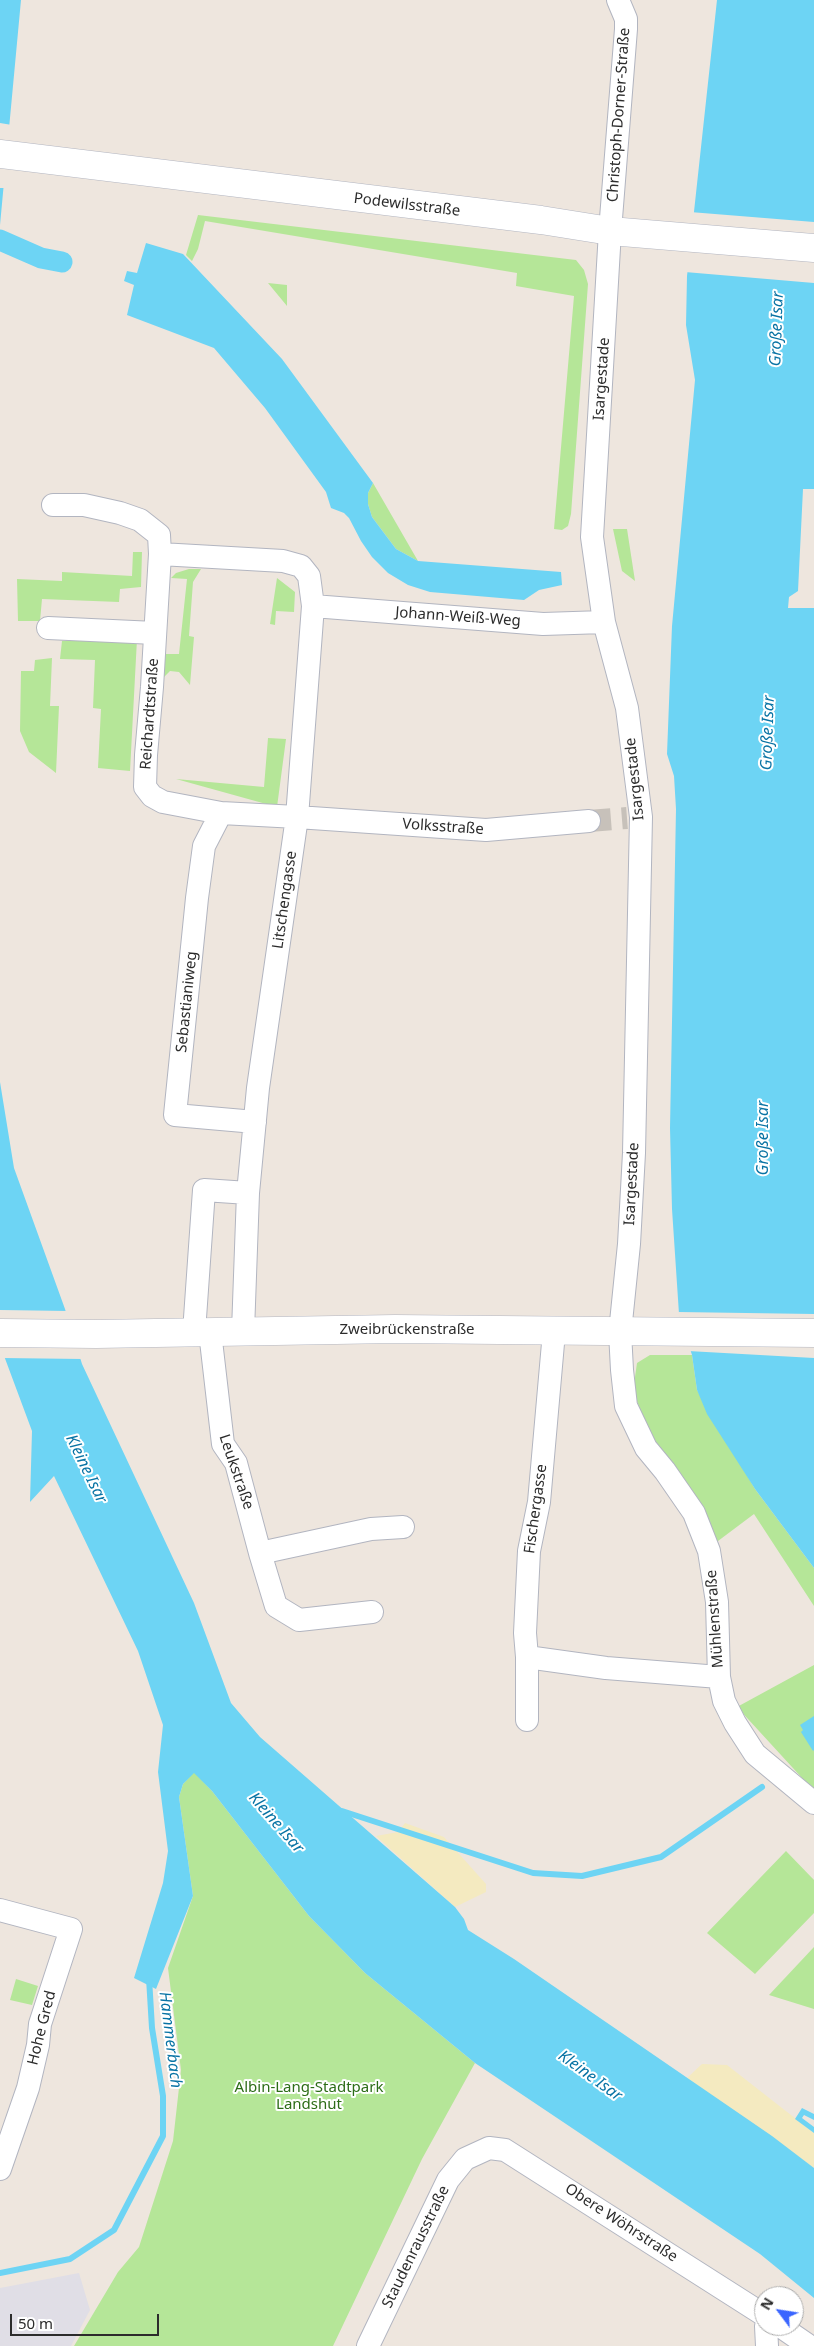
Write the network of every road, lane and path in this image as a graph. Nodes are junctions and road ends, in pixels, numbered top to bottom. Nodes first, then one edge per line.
1 (618, 0) edge
2 (0, 154) edge
3 (610, 231) junction
4 (814, 248) edge
5 (53, 505) dead end
6 (160, 554) junction
7 (312, 606) junction
8 (604, 622) junction
9 (48, 628) dead end
10 (155, 633) junction
11 (221, 813) junction
12 (297, 817) junction
13 (589, 821) tunnel mouth
14 (256, 1122) junction
15 (248, 1194) junction
16 (243, 1331) junction
17 (202, 1332) junction
18 (554, 1332) junction
19 (620, 1332) junction
20 (0, 1333) edge
21 (814, 1333) edge
22 (403, 1527) dead end
23 (260, 1553) junction
24 (372, 1612) dead end
25 (527, 1657) junction
26 (719, 1676) junction
27 (527, 1720) dead end
28 (814, 1803) edge
29 (0, 1910) edge
30 (473, 2155) joint
31 (0, 2169) edge
32 (754, 2309) edge
33 (794, 2336) edge
34 (368, 2346) edge
35 (809, 2346) edge

1 - 3 street, Christoph-Dorner-Straße
2 - 3 main road, Podewilsstraße
3 - 4 main road, Podewilsstraße
3 - 8 street, Isargestade
5 - 6 street, Reichardtstraße
6 - 7 street
6 - 10 street, Reichardtstraße
7 - 8 street, Johann-Weiß-Weg
7 - 12 street, Litschengasse
8 - 19 street, Isargestade
9 - 10 street
10 - 11 street, Reichardtstraße
11 - 12 street, Reichardtstraße
11 - 14 street, Sebastianiweg
12 - 13 street, Volksstraße
12 - 14 street, Litschengasse
14 - 15 street, Litschengasse
15 - 16 street, Litschengasse
15 - 17 street
16 - 17 main road, Zweibrückenstraße
16 - 18 main road, Zweibrückenstraße
17 - 20 main road, Zweibrückenstraße
17 - 23 street, Leukstraße
18 - 19 main road, Zweibrückenstraße
18 - 25 street, Fischergasse
19 - 21 main road, Zweibrückenstraße
19 - 26 street, Mühlenstraße
22 - 23 street
23 - 24 street, Leukstraße
25 - 26 street
25 - 27 street, Fischergasse
26 - 28 street, Mühlenstraße
29 - 31 street, Hohe Gred
30 - 32 street, Obere Wöhrstraße
30 - 34 street, Staudenrausstraße
33 - 35 street

